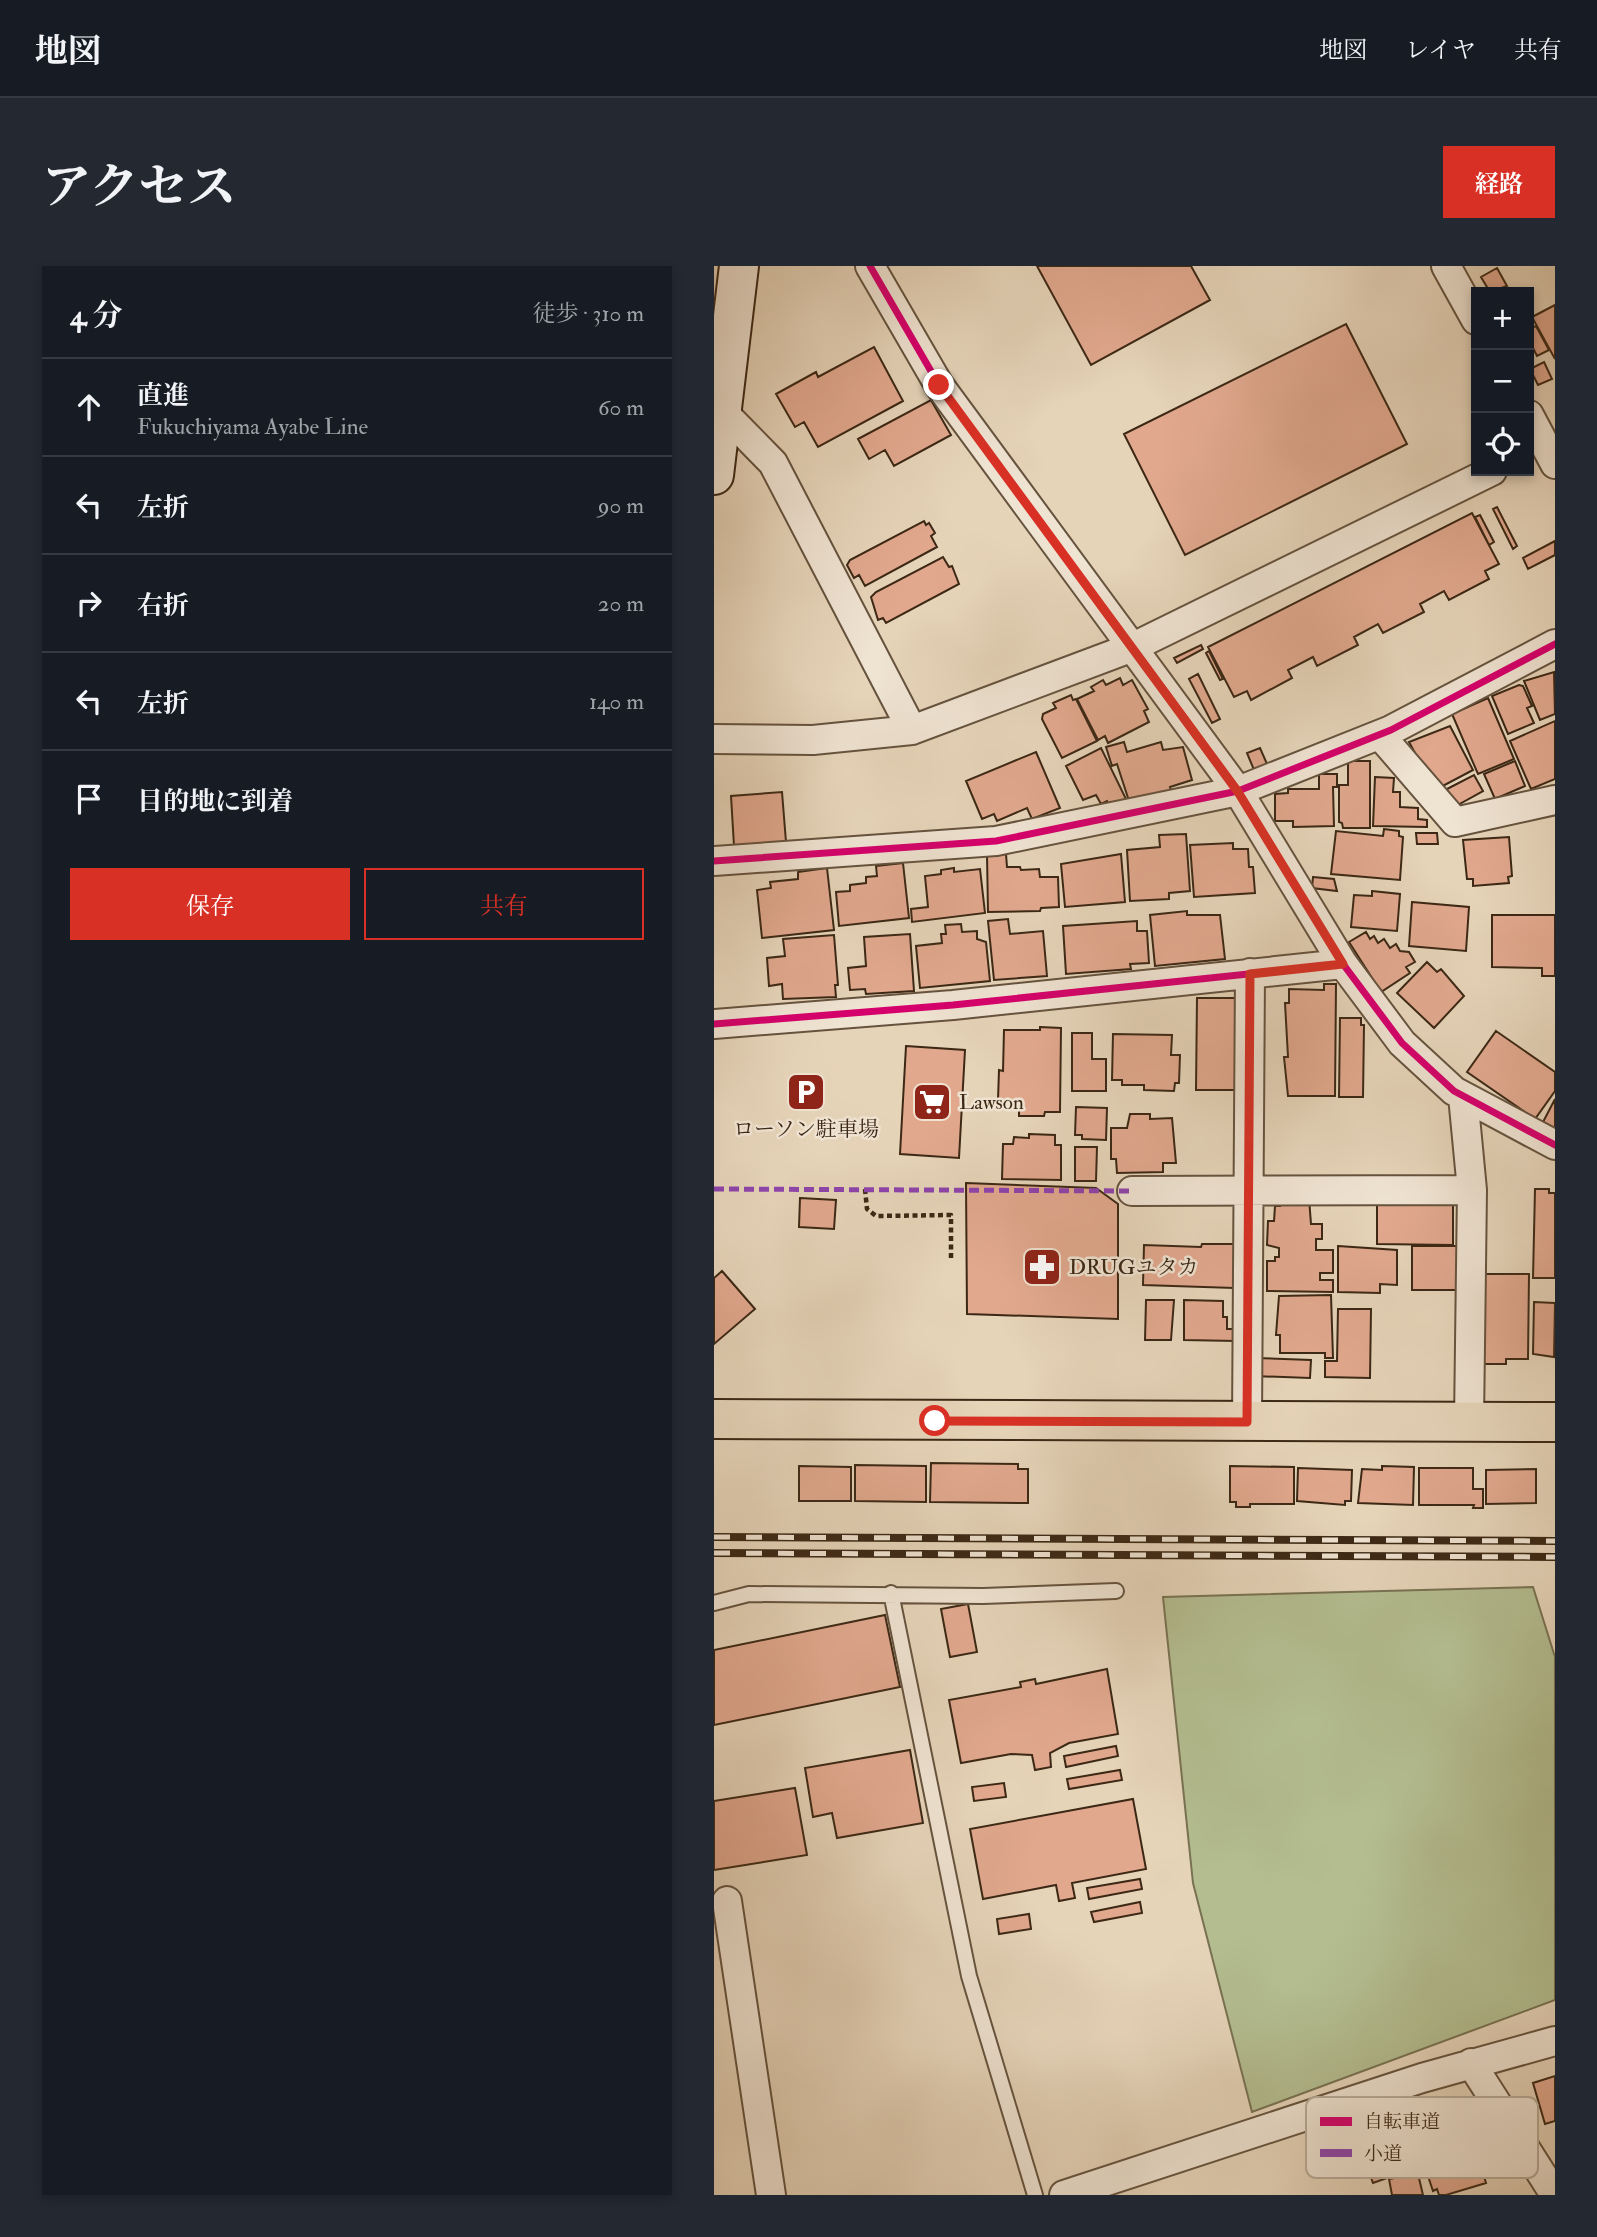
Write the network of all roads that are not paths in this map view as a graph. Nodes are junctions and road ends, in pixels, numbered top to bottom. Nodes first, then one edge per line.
1 (739, 266) edge
2 (870, 266) edge
3 (1446, 266) edge
4 (1471, 311) edge
5 (722, 411) junction
6 (1534, 425) edge
7 (1546, 450) edge
8 (715, 459) edge
9 (1482, 476) edge
10 (1555, 644) edge
11 (1133, 647) junction
12 (912, 730) junction
13 (1380, 734) junction
14 (714, 739) edge
15 (1238, 792) junction
16 (1555, 800) edge
17 (714, 861) edge
18 (1343, 964) junction
19 (1250, 974) junction
20 (714, 1024) edge
21 (1463, 1096) junction
22 (1555, 1145) edge
23 (1248, 1190) junction
24 (1472, 1190) junction
25 (1132, 1191) dead end
26 (714, 1419) edge
27 (1247, 1422) junction
28 (1469, 1422) junction
29 (1555, 1422) edge
30 (1116, 1591) dead end
31 (891, 1593) junction
32 (714, 1603) edge
33 (727, 1901) dead end
34 (1555, 2042) edge
35 (1471, 2063) junction
36 (1373, 2097) edge
37 (1493, 2097) edge
38 (1306, 2120) edge
39 (1538, 2168) edge
40 (1115, 2187) edge
41 (771, 2195) edge
42 (1035, 2195) edge
43 (1065, 2195) edge
44 (1555, 2195) edge

1 - 5 street
2 - 11 street
3 - 4 street
5 - 8 street
5 - 12 street
6 - 7 street
9 - 11 street
10 - 13 street
11 - 12 street
11 - 15 street
12 - 14 street
13 - 15 street
13 - 16 street
15 - 17 street
15 - 18 street
18 - 19 street
18 - 21 street
19 - 20 street
19 - 23 street
21 - 22 street
21 - 24 street
23 - 24 street
23 - 25 street
23 - 27 street
24 - 28 street
26 - 27 main road
27 - 28 main road
28 - 29 main road
30 - 31 lane
31 - 32 lane
31 - 42 lane
33 - 41 street
34 - 35 street
35 - 36 street
35 - 37 street
38 - 40 street
39 - 44 street
40 - 43 street

